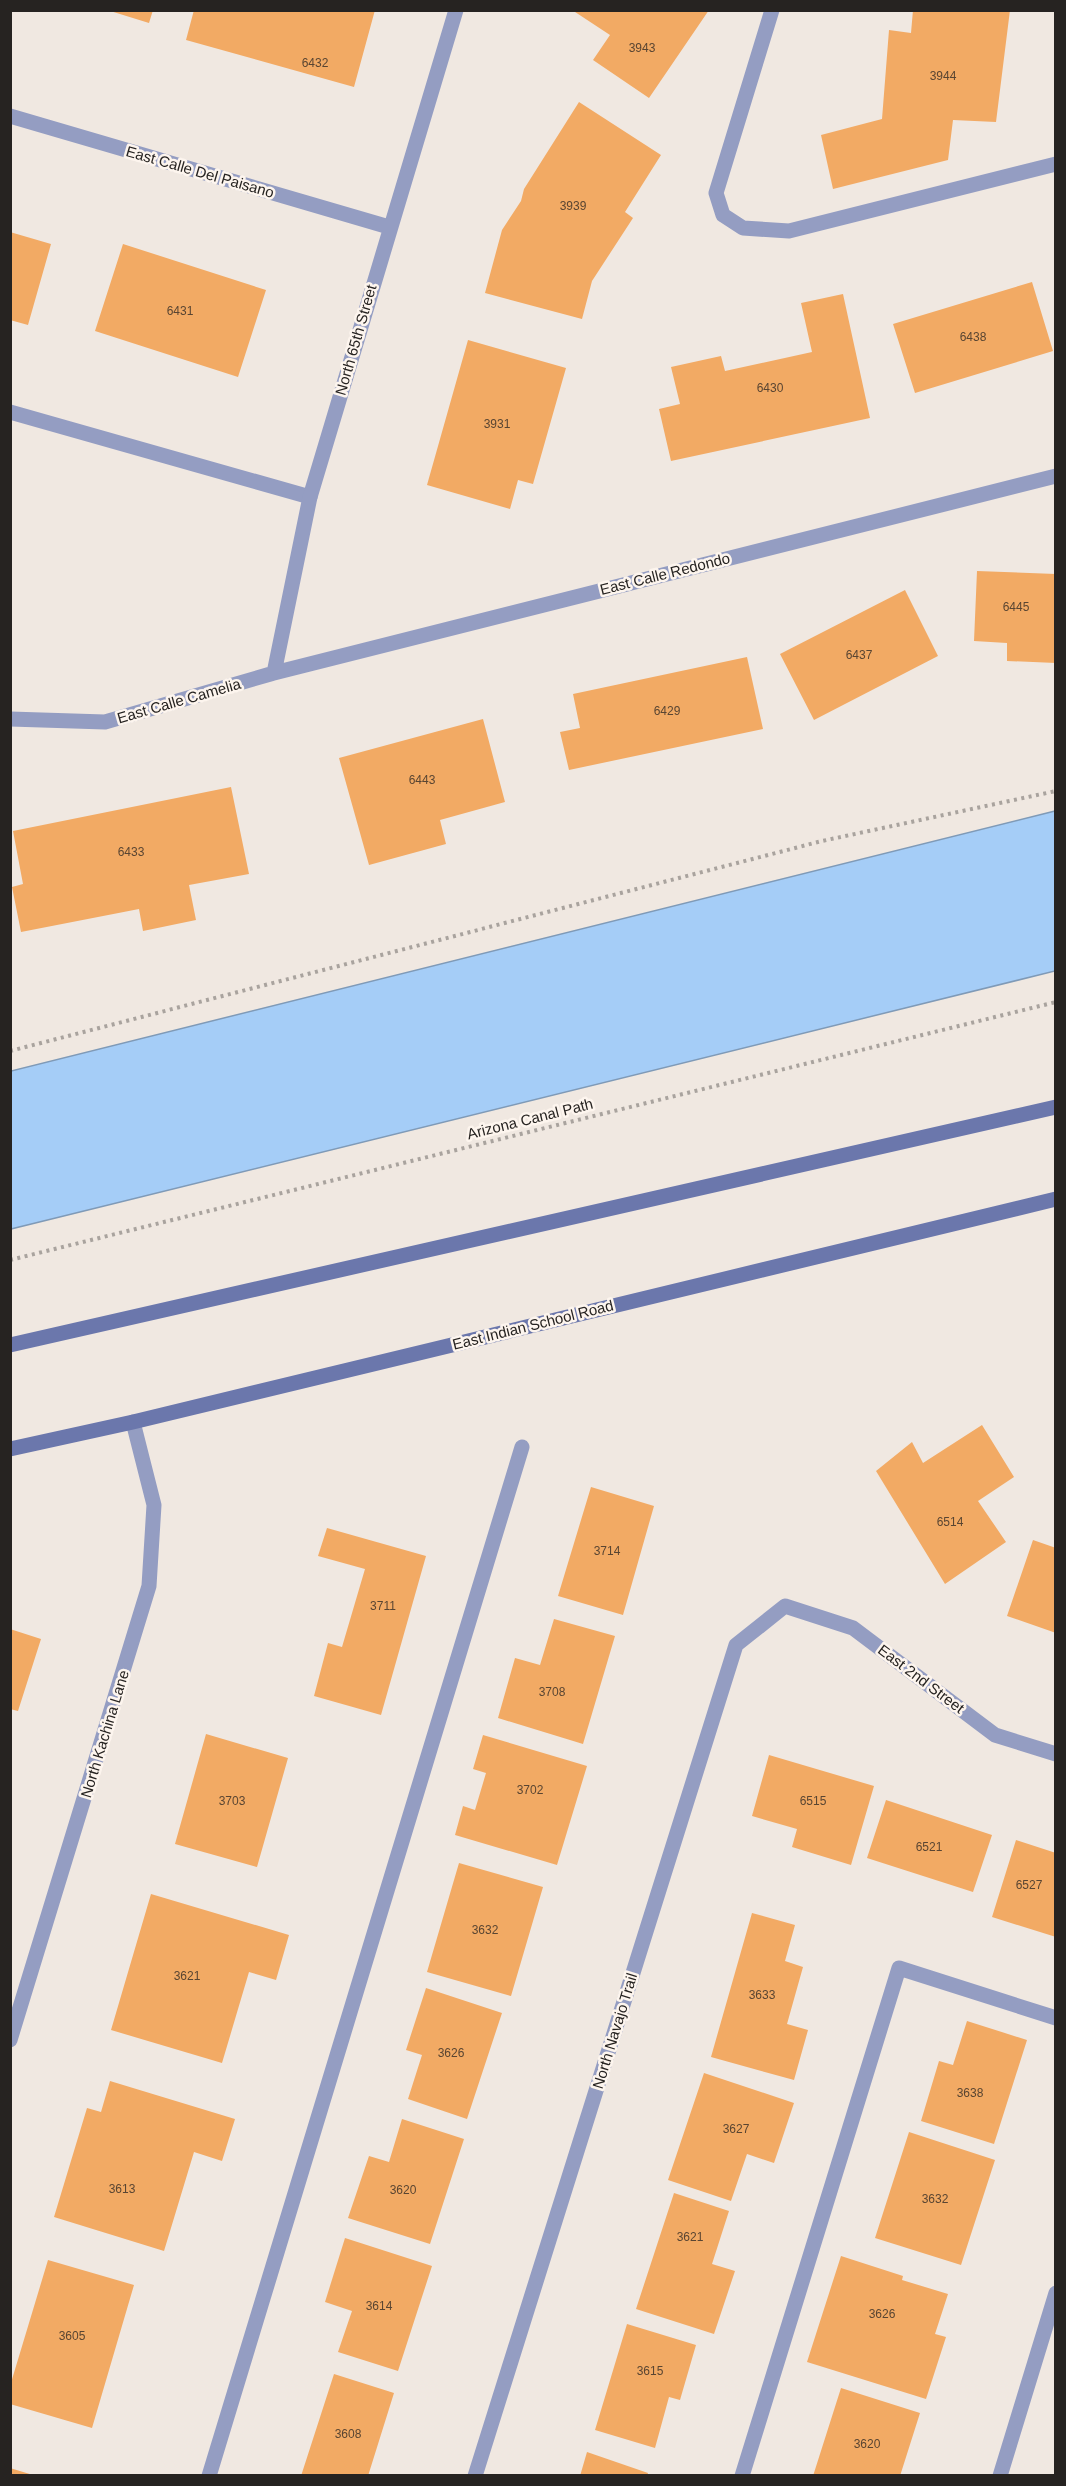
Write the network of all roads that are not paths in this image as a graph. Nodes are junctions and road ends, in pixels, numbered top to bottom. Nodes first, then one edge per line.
1 (456, 10) edge
2 (772, 10) edge
3 (10, 116) edge
4 (1056, 164) edge
5 (389, 227) junction
6 (10, 412) edge
7 (1056, 476) edge
8 (310, 497) junction
9 (274, 673) junction
10 (10, 719) edge
11 (1056, 1107) edge
12 (1056, 1199) edge
13 (10, 1345) edge
14 (133, 1422) junction
15 (522, 1448) dead end
16 (10, 1449) edge
17 (785, 1606) joint
18 (1056, 1754) edge
19 (1056, 2019) edge
20 (10, 2040) edge
21 (1056, 2293) edge
22 (209, 2475) edge
23 (475, 2475) edge
24 (742, 2475) edge
25 (1000, 2475) edge

1 - 5 street, North 65th Street
2 - 4 street
3 - 5 street, East Calle Del Paisano
5 - 8 street, North 65th Street
6 - 8 street
7 - 9 street, East Calle Redondo
8 - 9 street, North 65th Street
9 - 10 street, East Calle Camelia
11 - 13 main road
12 - 14 main road, East Indian School Road
14 - 16 main road, East Indian School Road
14 - 20 street, North Kachina Lane
15 - 22 street
17 - 18 street, East 2nd Street
17 - 23 street, North Navajo Trail
19 - 24 street
21 - 25 street

